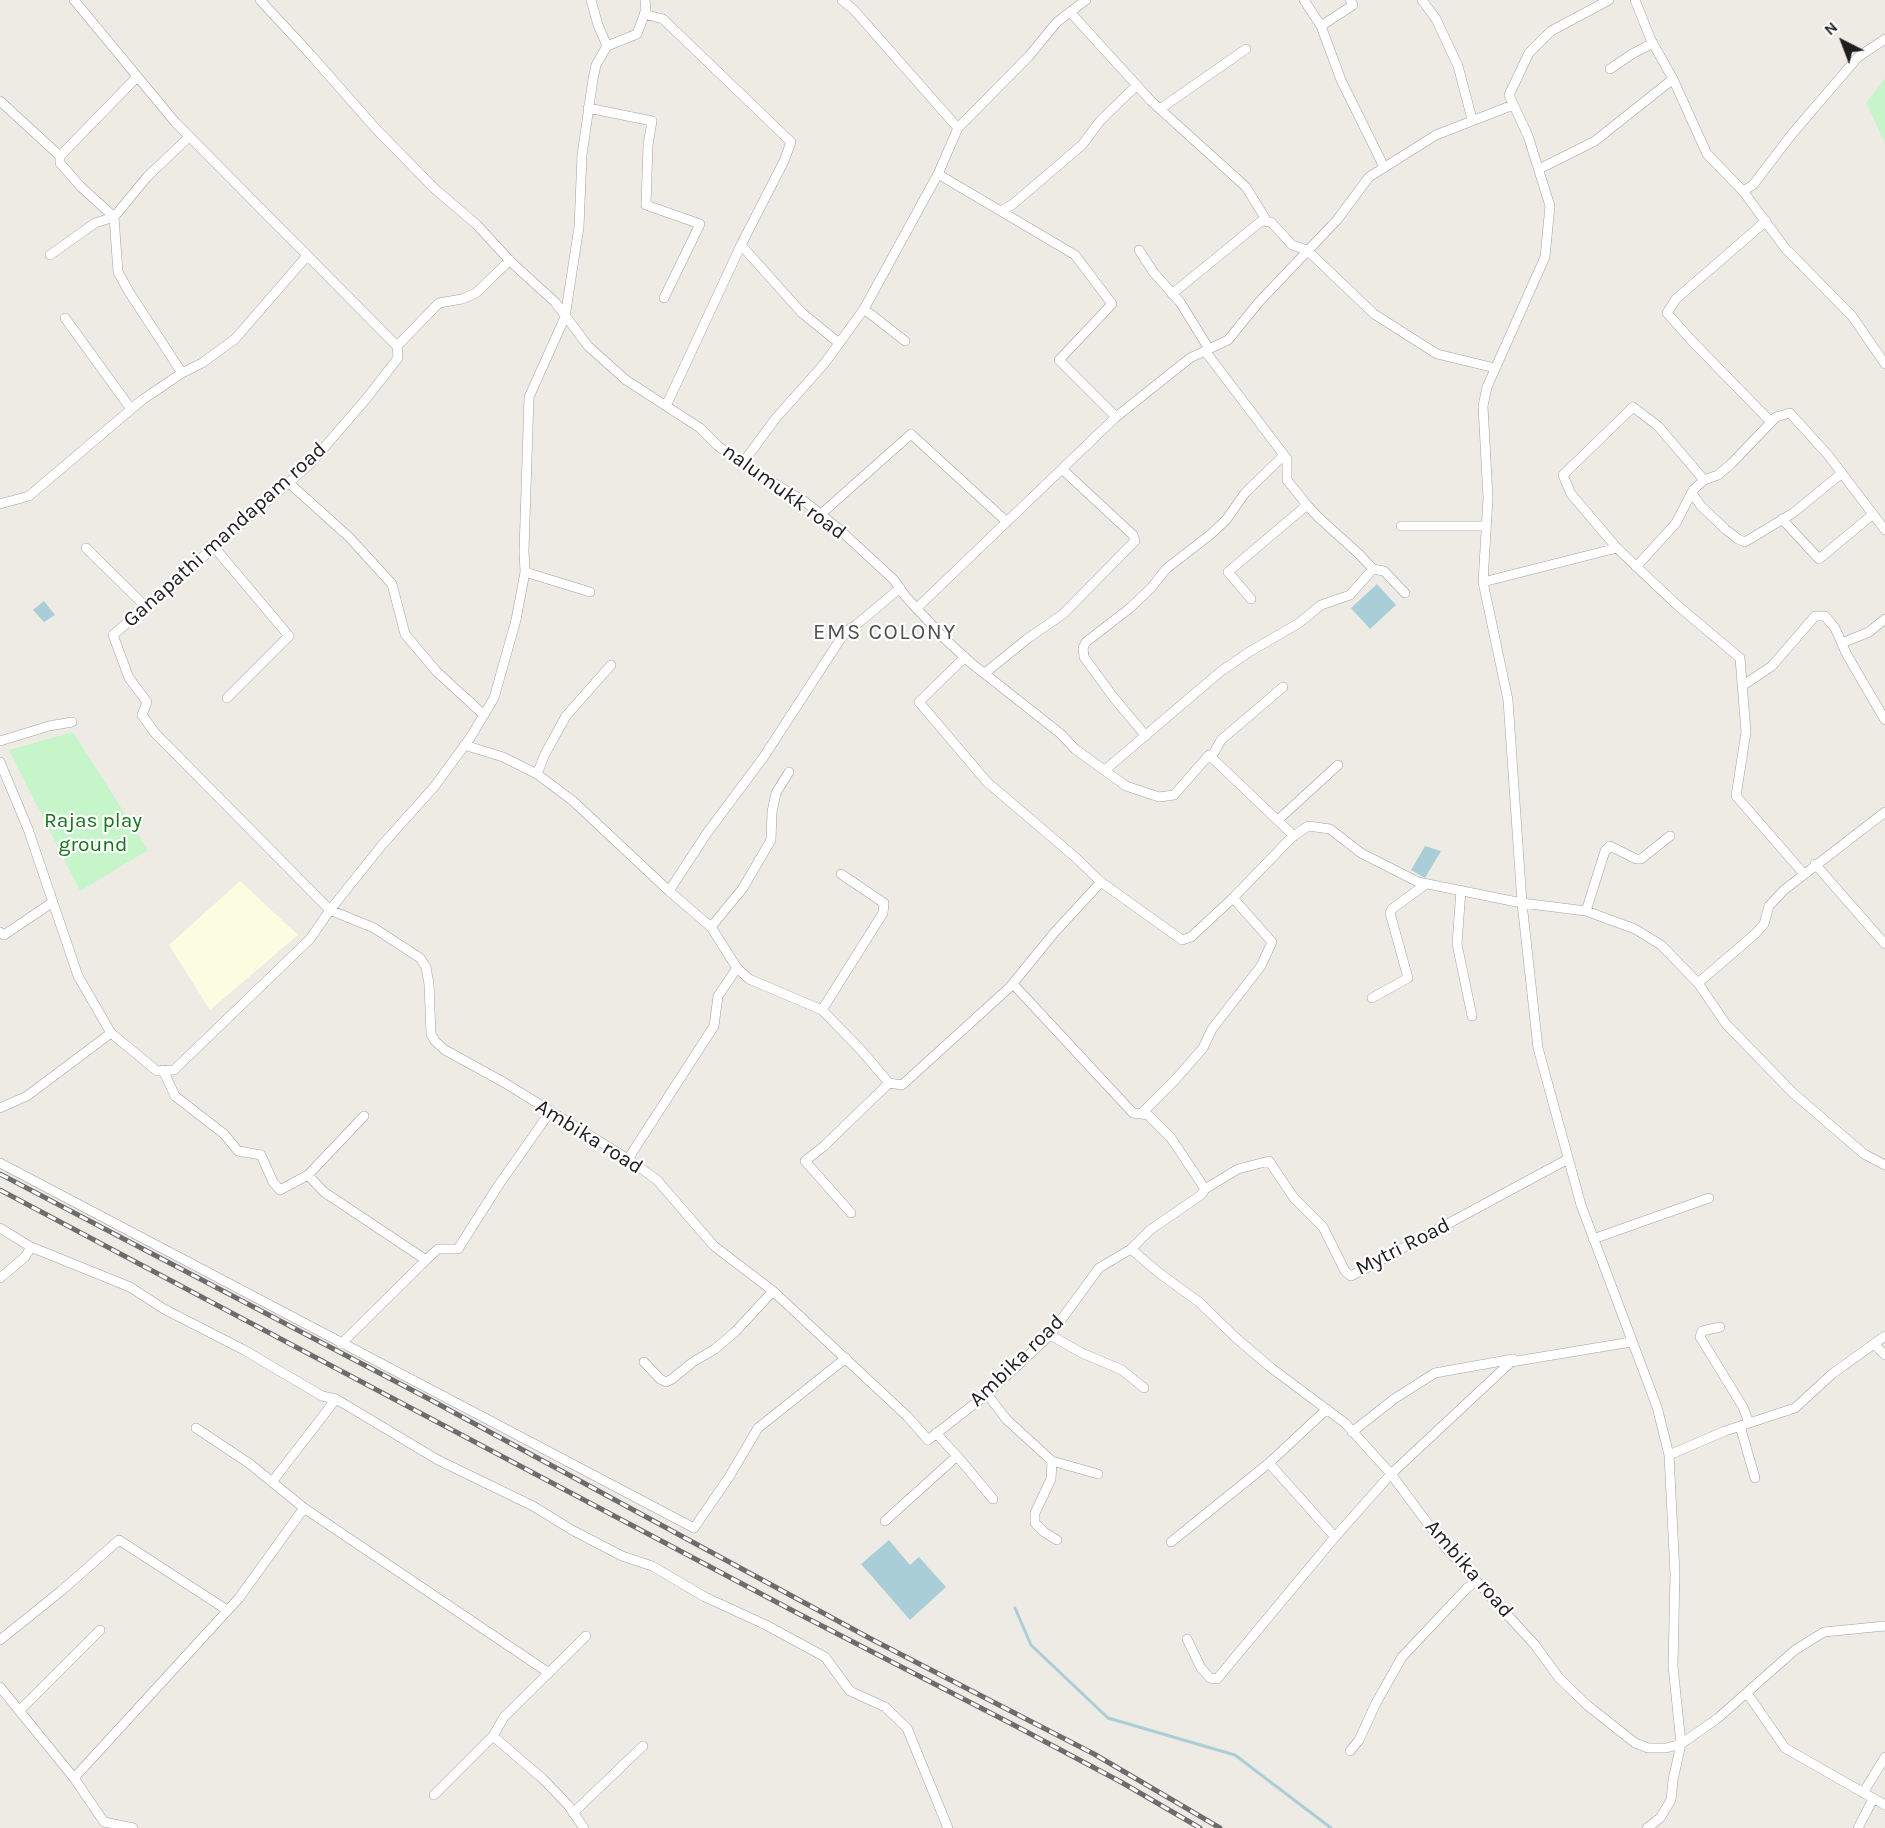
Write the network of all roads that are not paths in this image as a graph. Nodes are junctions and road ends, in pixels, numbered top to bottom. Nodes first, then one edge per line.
1 (74, 0) edge
2 (260, 0) edge
3 (591, 0) edge
4 (645, 0) edge
5 (1086, 0) edge
6 (1304, 0) edge
7 (1352, 0) edge
8 (1422, 0) edge
9 (1610, 0) edge
10 (1635, 0) edge
11 (849, 2) edge
12 (1070, 12) junction
13 (644, 14) junction
14 (1321, 26) junction
15 (1885, 39) edge
16 (1653, 43) junction
17 (607, 46) junction
18 (1246, 49) dead end
19 (1610, 69) dead end
20 (137, 76) junction
21 (1673, 79) junction
22 (1137, 85) junction
23 (0, 101) edge
24 (1513, 105) junction
25 (588, 108) junction
26 (1160, 109) junction
27 (1472, 120) junction
28 (958, 128) junction
29 (189, 137) junction
30 (60, 156) junction
31 (1384, 167) junction
32 (1539, 169) junction
33 (938, 174) junction
34 (1743, 191) junction
35 (1001, 211) junction
36 (114, 217) junction
37 (1262, 220) junction
38 (1766, 221) junction
39 (741, 245) junction
40 (1139, 250) dead end
41 (1307, 250) junction
42 (51, 255) dead end
43 (306, 257) junction
44 (510, 260) junction
45 (1172, 294) junction
46 (664, 298) dead end
47 (864, 309) junction
48 (565, 317) junction
49 (65, 318) dead end
50 (905, 341) dead end
51 (839, 343) junction
52 (397, 346) junction
53 (1207, 350) junction
54 (1885, 364) edge
55 (1495, 368) junction
56 (182, 373) junction
57 (666, 406) junction
58 (131, 409) junction
59 (1116, 417) junction
60 (1771, 422) junction
61 (1284, 455) junction
62 (742, 464) junction
63 (1062, 469) junction
64 (1842, 473) junction
65 (1704, 480) junction
66 (289, 483) junction
67 (1692, 493) junction
68 (0, 504) edge
69 (1307, 505) junction
70 (820, 514) junction
71 (1872, 515) junction
72 (1782, 519) junction
73 (1007, 522) junction
74 (1401, 526) dead end
75 (1486, 526) junction
76 (1885, 530) edge
77 (214, 547) junction
78 (86, 548) dead end
79 (1617, 548) junction
80 (1636, 567) junction
81 (1373, 569) junction
82 (525, 572) junction
83 (1484, 582) junction
84 (900, 588) junction
85 (590, 592) dead end
86 (1405, 593) dead end
87 (1251, 599) dead end
88 (146, 607) junction
89 (917, 608) junction
90 (1885, 619) edge
91 (1842, 643) junction
92 (965, 657) junction
93 (611, 665) dead end
94 (985, 673) junction
95 (1742, 686) junction
96 (1283, 687) dead end
97 (227, 698) dead end
98 (484, 715) junction
99 (1885, 720) edge
100 (72, 722) dead end
101 (1146, 736) junction
102 (0, 741) edge
103 (464, 746) junction
104 (1211, 758) junction
105 (0, 762) edge
106 (1338, 765) dead end
107 (1105, 770) junction
108 (789, 772) dead end
109 (537, 774) junction
110 (1885, 812) edge
111 (1278, 820) junction
112 (1294, 836) junction
113 (1670, 836) dead end
114 (1815, 864) junction
115 (841, 874) dead end
116 (1804, 874) junction
117 (1101, 882) junction
118 (1426, 884) junction
119 (1461, 890) junction
120 (669, 891) junction
121 (1233, 898) junction
122 (53, 902) junction
123 (1522, 903) junction
124 (330, 910) junction
125 (1586, 911) junction
126 (711, 927) junction
127 (0, 932) edge
128 (1885, 944) edge
129 (737, 968) junction
130 (1698, 983) junction
131 (1012, 984) junction
132 (1372, 998) dead end
133 (822, 1010) junction
134 (1472, 1016) dead end
135 (111, 1033) junction
136 (163, 1071) junction
137 (889, 1083) junction
138 (0, 1108) edge
139 (550, 1112) junction
140 (1141, 1114) junction
141 (364, 1116) dead end
142 (1568, 1158) junction
143 (628, 1159) junction
144 (0, 1163) edge
145 (1885, 1165) edge
146 (308, 1175) junction
147 (1205, 1189) junction
148 (1709, 1198) dead end
149 (851, 1213) dead end
150 (0, 1228) edge
151 (1593, 1239) junction
152 (32, 1247) junction
153 (1131, 1249) junction
154 (426, 1260) junction
155 (0, 1278) edge
156 (773, 1291) junction
157 (1720, 1327) dead end
158 (1050, 1335) junction
159 (1885, 1336) edge
160 (1631, 1342) junction
161 (341, 1344) junction
162 (1874, 1344) junction
163 (1885, 1356) edge
164 (846, 1358) junction
165 (644, 1362) dead end
166 (1144, 1388) dead end
167 (987, 1394) junction
168 (336, 1399) junction
169 (1327, 1409) junction
170 (1745, 1424) junction
171 (196, 1428) dead end
172 (1352, 1432) junction
173 (936, 1434) junction
174 (1669, 1455) junction
175 (957, 1456) junction
176 (1052, 1461) junction
177 (1269, 1463) junction
178 (1098, 1474) dead end
179 (1392, 1474) junction
180 (1755, 1478) dead end
181 (272, 1482) junction
182 (993, 1499) dead end
183 (304, 1508) junction
184 (885, 1521) dead end
185 (1335, 1537) junction
186 (1057, 1540) dead end
187 (1171, 1542) dead end
188 (1477, 1581) junction
189 (227, 1610) junction
190 (1885, 1626) edge
191 (100, 1630) dead end
192 (586, 1636) dead end
193 (1187, 1639) dead end
194 (0, 1640) edge
195 (549, 1673) junction
196 (0, 1686) edge
197 (1747, 1693) junction
198 (20, 1710) junction
199 (493, 1737) junction
200 (1681, 1744) junction
201 (643, 1746) dead end
202 (1350, 1751) dead end
203 (1885, 1756) edge
204 (74, 1778) junction
205 (1863, 1793) junction
206 (434, 1795) dead end
207 (1873, 1799) junction
208 (1885, 1805) edge
209 (573, 1813) junction
210 (101, 1825) edge
211 (133, 1828) edge
212 (584, 1828) edge
213 (948, 1828) edge
214 (1647, 1828) edge
215 (1858, 1828) edge

1 - 20 street
2 - 44 street, nalumukk road
3 - 17 street
4 - 13 street
5 - 12 street
6 - 14 street
7 - 14 street
8 - 27 street
9 - 24 street
10 - 16 street
11 - 28 street
12 - 22 street
12 - 28 street
13 - 17 street
13 - 39 street
14 - 31 street
15 - 34 street
16 - 19 street
16 - 21 street
17 - 25 street
18 - 26 street
20 - 29 street
20 - 30 street
21 - 32 street
21 - 34 street
22 - 26 street
22 - 35 street
23 - 30 street
24 - 27 street
24 - 32 street
25 - 46 street
25 - 48 street
26 - 37 street
27 - 31 street
28 - 33 street
29 - 36 street
29 - 43 street
30 - 36 street
31 - 41 street
32 - 55 street
33 - 35 street
33 - 47 street
34 - 38 street
35 - 59 street
36 - 42 street
36 - 56 street
37 - 41 street
37 - 45 street
38 - 54 street
38 - 60 street
39 - 51 street
39 - 57 street
40 - 45 street
41 - 53 street
41 - 55 street
43 - 52 street
43 - 56 street
44 - 48 street, nalumukk road
44 - 52 street
45 - 53 street
47 - 50 street
47 - 51 street
48 - 57 street, nalumukk road
48 - 82 street
49 - 58 street
51 - 62 street
52 - 66 street, Ganapathi mandapam road
53 - 59 street
53 - 61 street
55 - 75 street
56 - 58 street
57 - 62 street, nalumukk road
58 - 68 street
59 - 63 street
60 - 64 street
60 - 65 street
61 - 69 street
61 - 101 street
62 - 70 street, nalumukk road
63 - 73 street
63 - 94 street
64 - 71 street
64 - 72 street
65 - 67 street
65 - 79 street
66 - 77 street, Ganapathi mandapam road
66 - 98 street
67 - 72 street
67 - 80 street
69 - 81 street
69 - 87 street
70 - 73 street
70 - 84 street, nalumukk road
71 - 72 street
71 - 76 street
73 - 89 street
74 - 75 street
75 - 83 street
77 - 88 street, Ganapathi mandapam road
77 - 97 street
78 - 88 street
79 - 80 street
79 - 83 street
80 - 95 street
81 - 86 street
81 - 101 street
82 - 85 street
82 - 98 street
83 - 123 street
84 - 89 street, nalumukk road
84 - 120 street
88 - 124 street, Ganapathi mandapam road
89 - 92 street, nalumukk road
90 - 91 street
91 - 95 street
91 - 99 street
92 - 94 street, nalumukk road
92 - 117 street
93 - 109 street
94 - 107 street, nalumukk road
95 - 116 street
96 - 104 street, nalumukk road
98 - 103 street
100 - 102 street
101 - 107 street
103 - 109 street
103 - 124 street
104 - 107 street, nalumukk road
104 - 111 street
105 - 122 street
106 - 111 street
108 - 126 street
109 - 120 street
110 - 114 street
111 - 112 street
112 - 118 street
112 - 121 street
113 - 125 street
114 - 116 street
114 - 128 street
115 - 133 street
116 - 130 street
117 - 121 street
117 - 131 street
118 - 119 street
118 - 132 street
119 - 123 street
119 - 134 street
120 - 126 street
121 - 140 street
122 - 127 street
122 - 135 street
123 - 125 street
123 - 142 street
124 - 136 street
124 - 139 street, Ambika road
125 - 130 street
126 - 129 street
129 - 133 street
129 - 143 street
130 - 145 street
131 - 137 street
131 - 140 street
133 - 137 street
135 - 136 street
135 - 138 street
136 - 146 street
137 - 149 street
139 - 143 street, Ambika road
139 - 154 street
140 - 147 street
141 - 146 street
142 - 147 street, Mytri Road
142 - 151 street
143 - 156 street, Ambika road
144 - 161 street
146 - 154 street
147 - 153 street, Mytri Road
148 - 151 street
150 - 152 street
151 - 160 street
152 - 155 street
152 - 168 street
153 - 158 street, Ambika road
153 - 169 street, Ambika road
154 - 161 street
156 - 164 street, Ambika road
156 - 165 street
157 - 170 street
158 - 166 street
158 - 167 street, Ambika road
159 - 162 street
160 - 172 street
160 - 174 street
160 - 179 street
161 - 164 street
162 - 163 street
162 - 170 street
164 - 173 street, Ambika road
167 - 173 street, Ambika road
167 - 176 street
168 - 181 street
168 - 213 street
169 - 172 street, Ambika road
169 - 177 street
170 - 174 street
170 - 180 street
171 - 181 street
172 - 179 street, Ambika road
173 - 175 street
174 - 200 street
175 - 182 street
175 - 184 street
176 - 178 street
176 - 186 street
177 - 185 street
177 - 187 street
179 - 185 street
179 - 188 street, Ambika road
181 - 183 street
183 - 189 street
183 - 195 street
185 - 193 street
188 - 200 street, Ambika road
188 - 202 street
189 - 194 street
189 - 204 street
190 - 197 street, Ambika road
191 - 198 street
192 - 195 street
195 - 199 street
196 - 198 street
197 - 200 street, Ambika road
197 - 205 street
198 - 204 street
199 - 206 street
199 - 209 street
200 - 214 street
201 - 209 street
203 - 205 street
204 - 210 street
205 - 207 street
207 - 208 street
207 - 215 street
209 - 212 street
210 - 211 street

